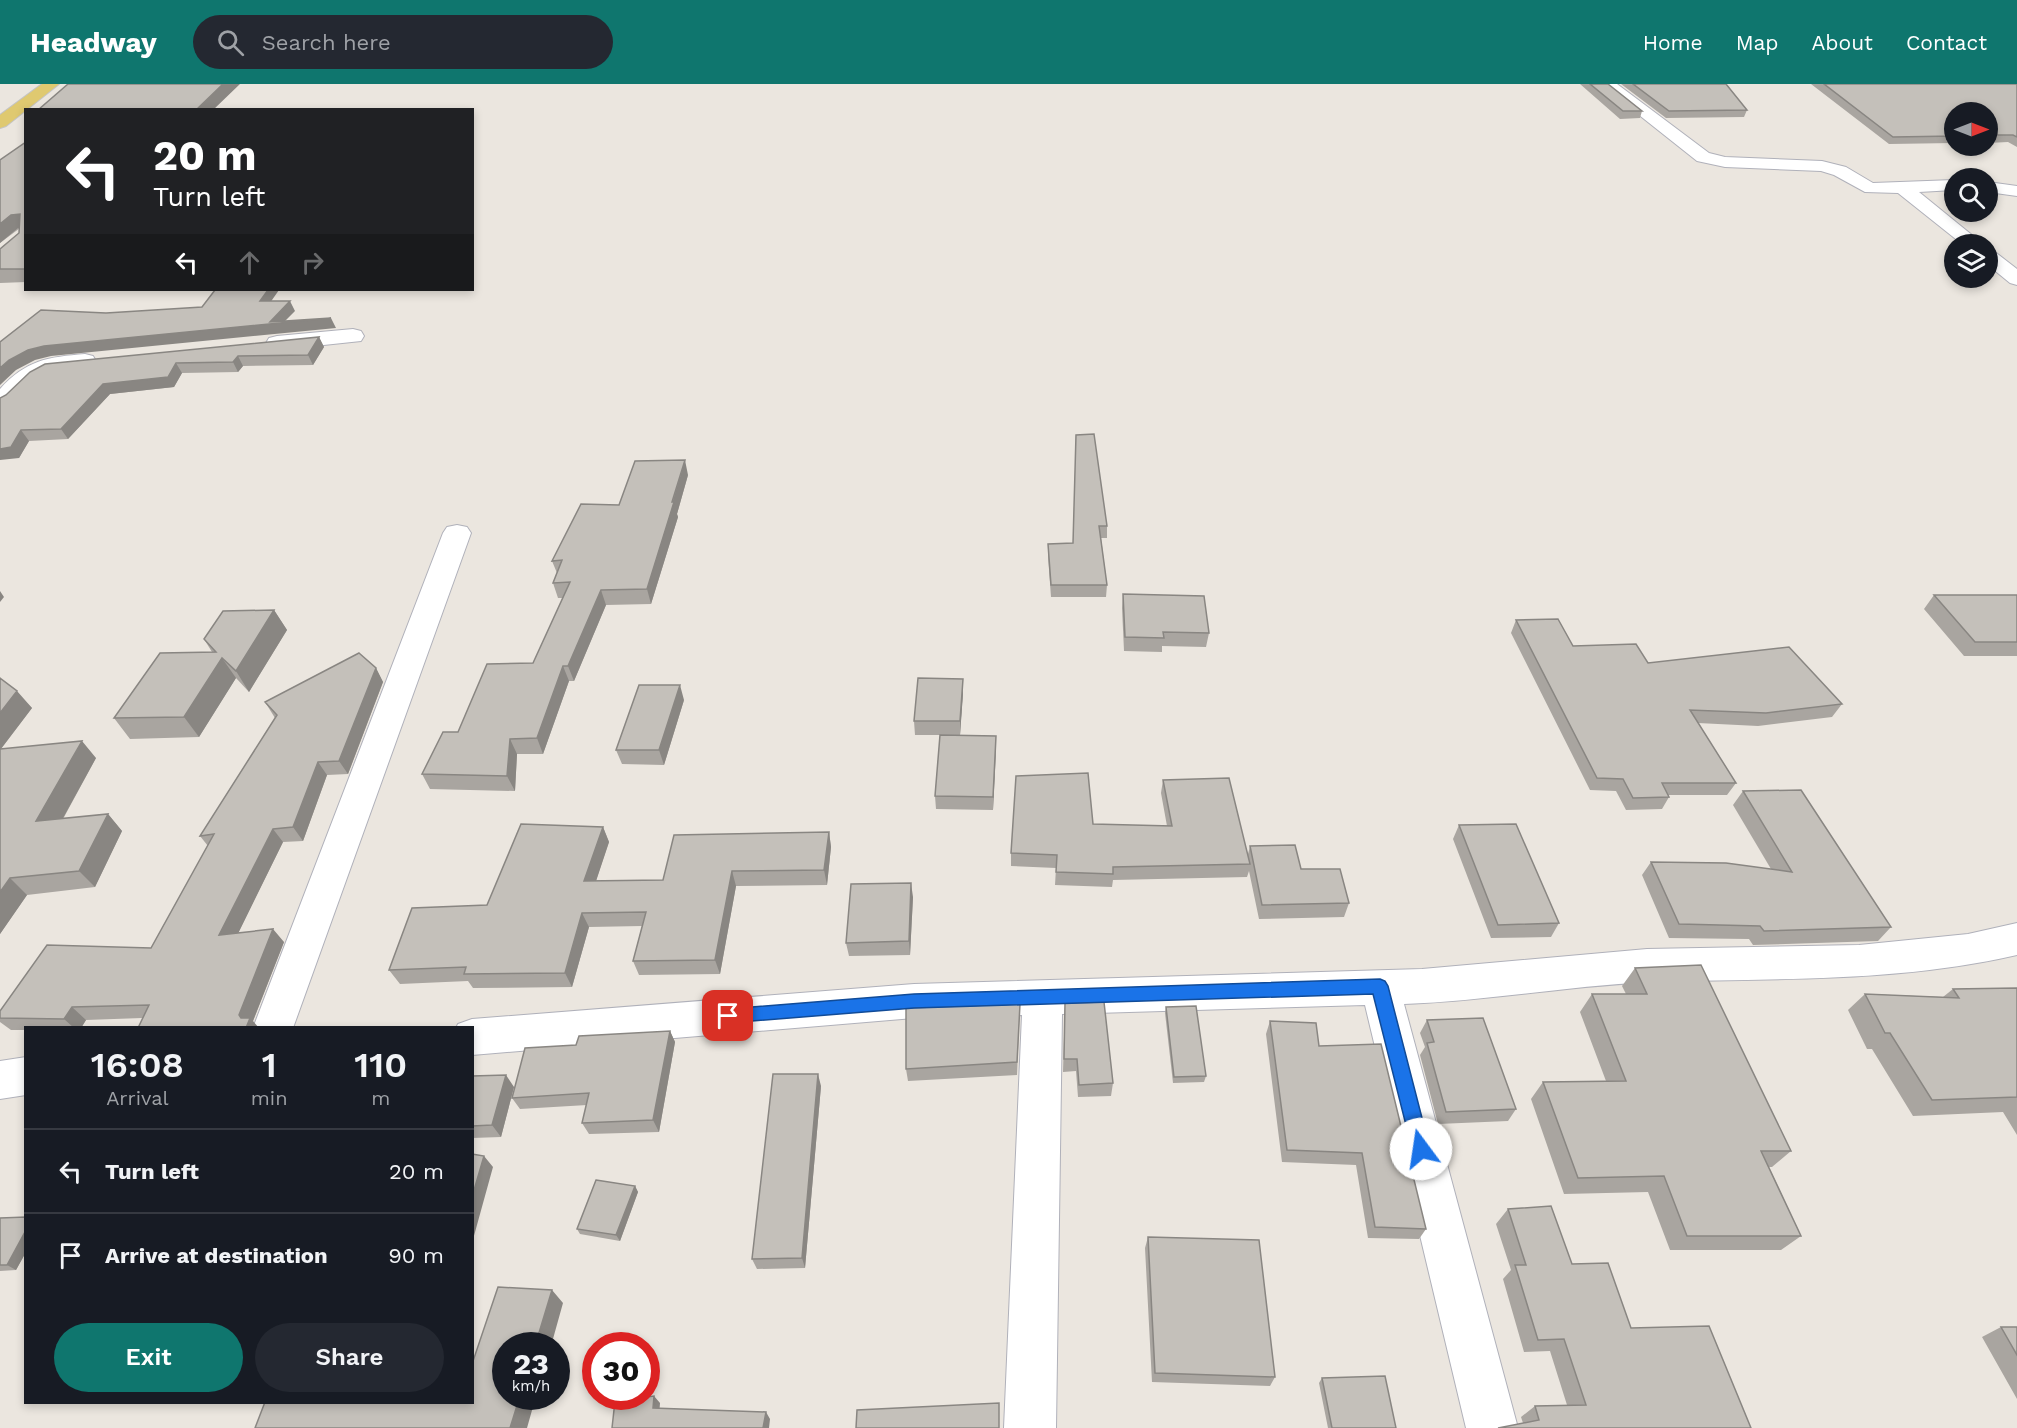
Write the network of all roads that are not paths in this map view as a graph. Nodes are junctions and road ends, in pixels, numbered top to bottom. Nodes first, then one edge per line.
1 (52, 84) edge
2 (1607, 84) edge
3 (0, 123) edge
4 (1944, 186) edge
5 (1902, 188) junction
6 (1998, 188) edge
7 (2017, 190) edge
8 (1960, 234) edge
9 (1998, 264) edge
10 (2017, 279) edge
11 (353, 336) dead end
12 (260, 344) edge
13 (110, 358) edge
14 (0, 403) edge
15 (457, 533) dead end
16 (2017, 939) edge
17 (1380, 986) junction
18 (1043, 997) junction
19 (274, 1026) edge
20 (474, 1036) edge
21 (24, 1076) edge
22 (0, 1080) edge
23 (1030, 1428) edge
24 (1492, 1428) edge

1 - 3 main road
2 - 5 street
4 - 5 street
5 - 8 street
6 - 7 street
9 - 10 street
11 - 12 street
13 - 14 street
15 - 19 street
16 - 17 street
17 - 18 street
17 - 24 street
18 - 20 street
18 - 23 street
21 - 22 street

